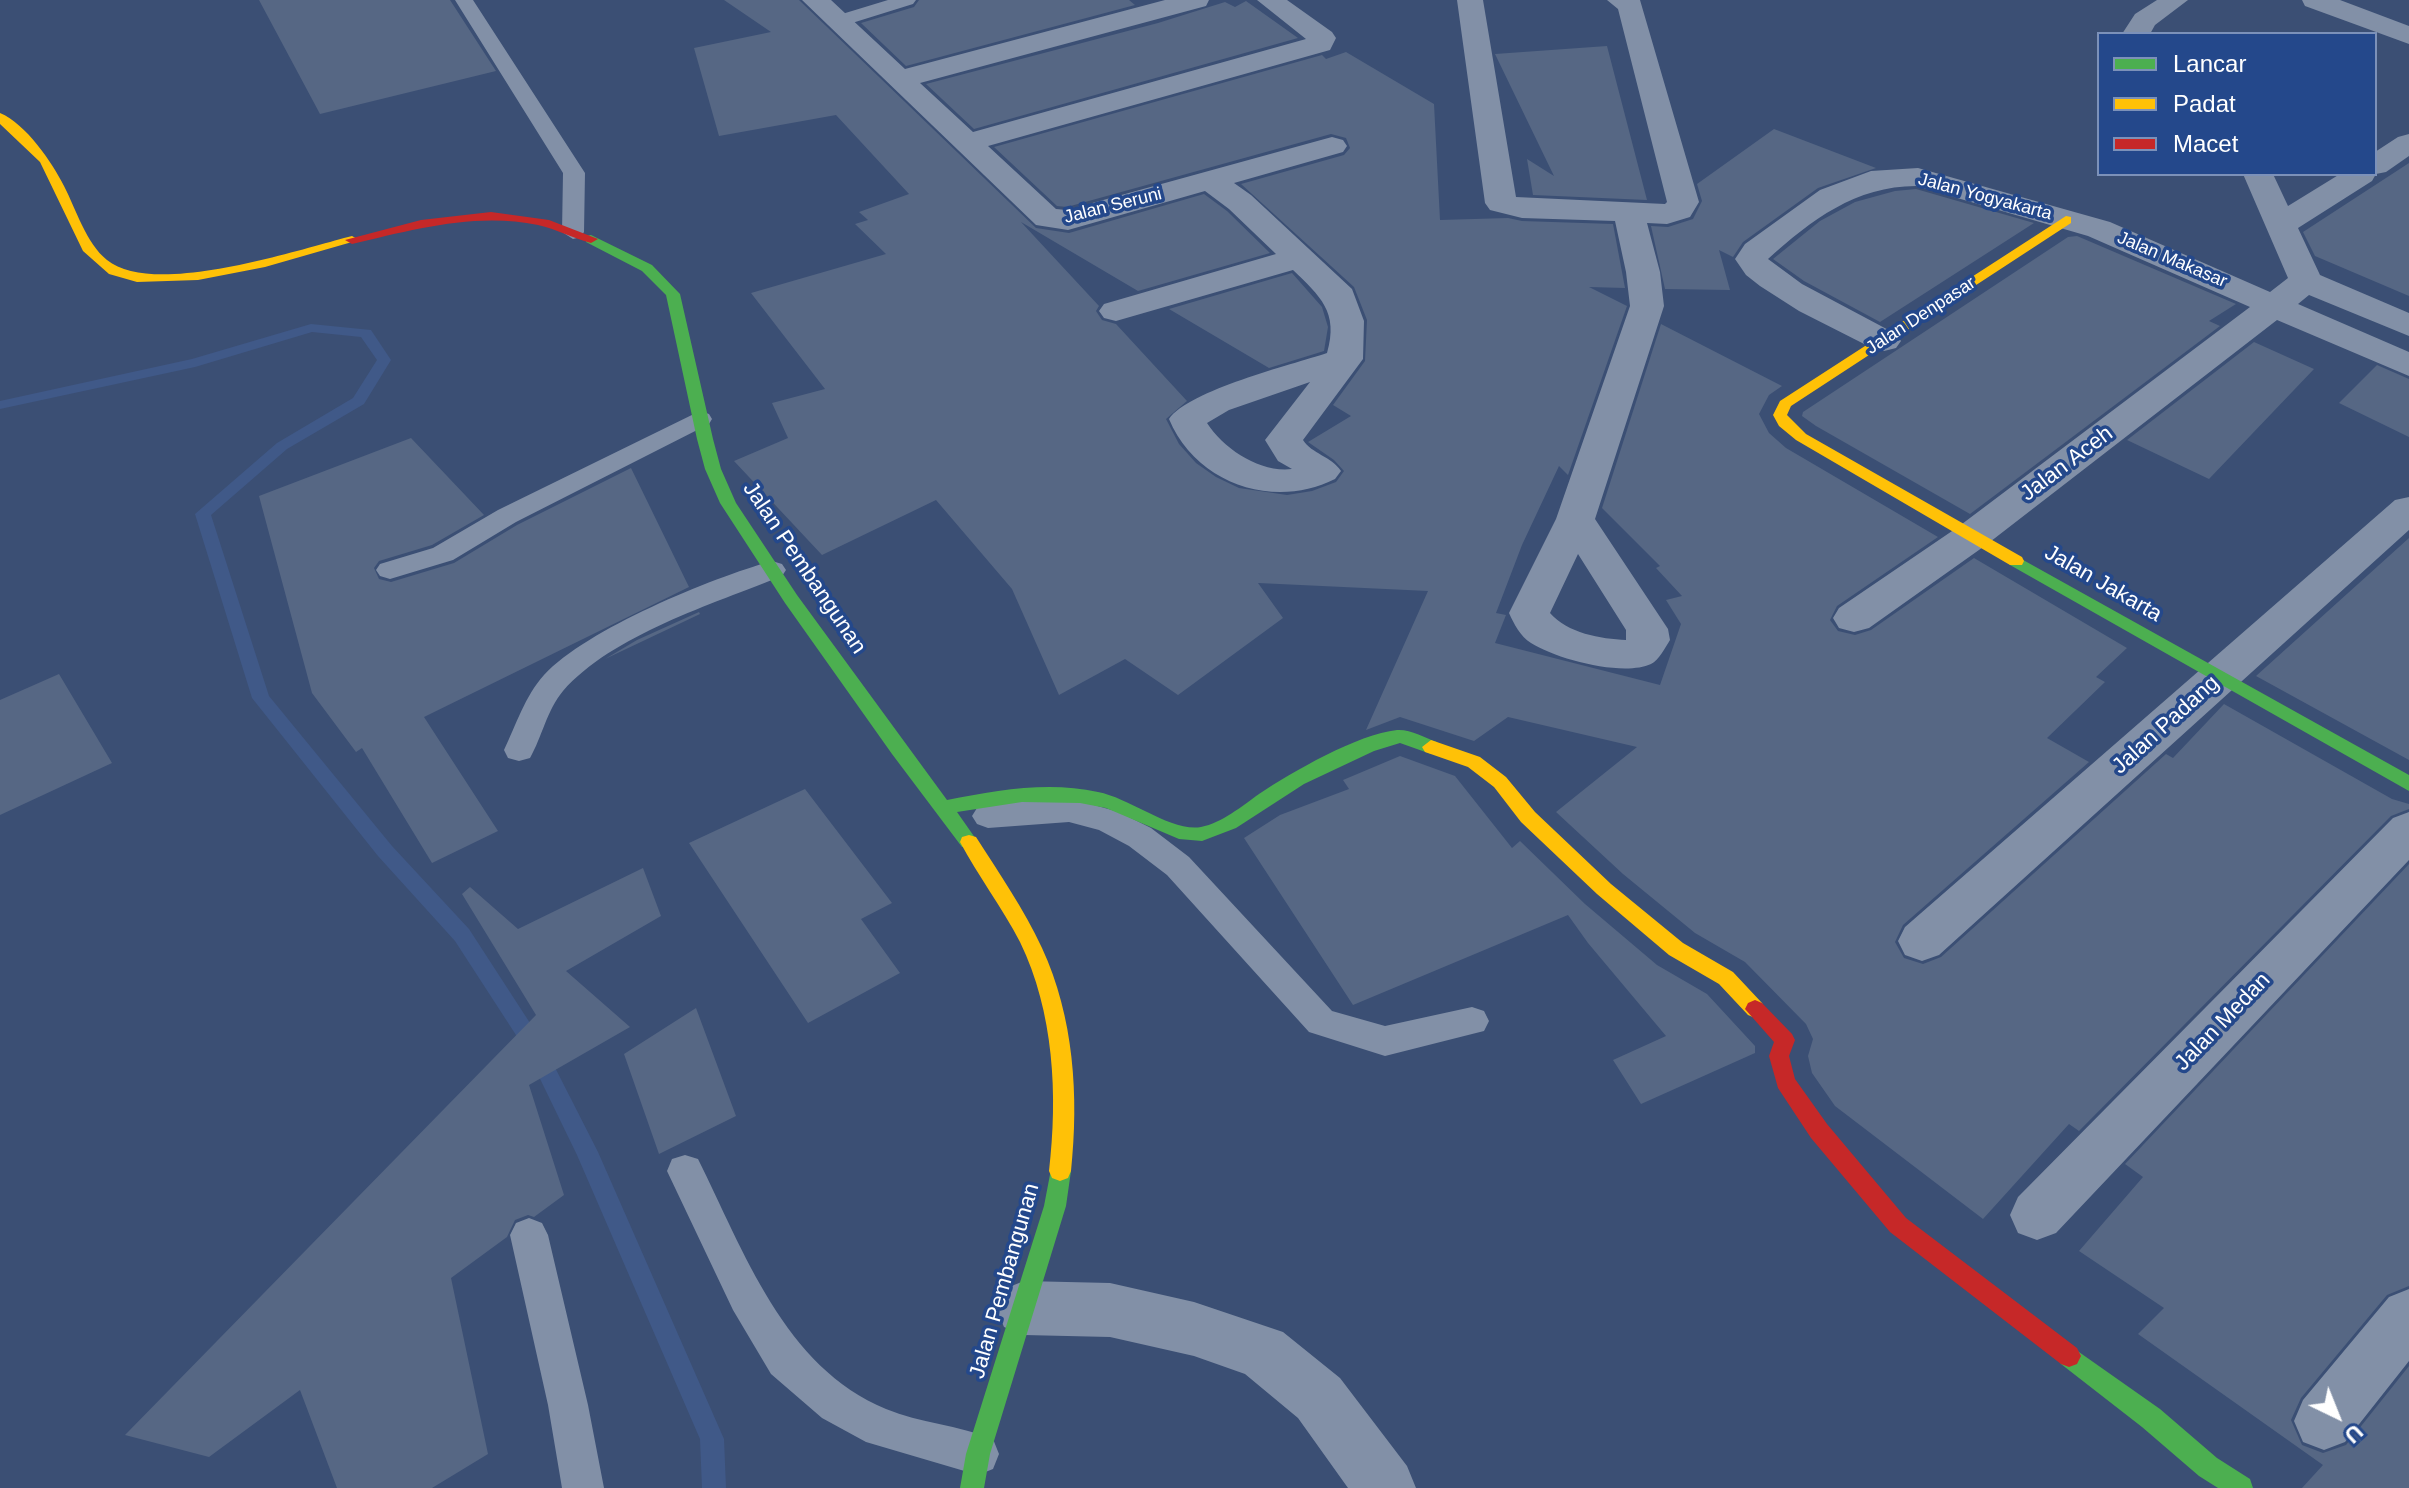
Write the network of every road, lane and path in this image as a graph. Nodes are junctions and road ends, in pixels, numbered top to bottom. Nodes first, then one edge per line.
1 (464, 0) edge
2 (907, 0) edge
3 (1196, 0) edge
4 (1270, 0) edge
5 (1470, 0) edge
6 (1620, 0) edge
7 (2175, 0) edge
8 (2315, 0) edge
9 (2394, 0) edge
10 (826, 11) edge
11 (2359, 19) junction
12 (2137, 32) edge
13 (2337, 32) edge
14 (2409, 36) edge
15 (902, 79) junction
16 (0, 117) edge
17 (969, 142) junction
18 (2409, 143) edge
19 (1332, 146) dead end
20 (2377, 164) edge
21 (2259, 176) edge
22 (2358, 176) edge
23 (1209, 180) junction
24 (1629, 214) junction
25 (2066, 220) junction
26 (2279, 226) junction
27 (573, 232) junction
28 (1298, 258) junction
29 (2306, 281) junction
30 (2276, 306) junction
31 (1116, 311) dead end
32 (2409, 326) edge
33 (1884, 341) junction
34 (1345, 359) junction
35 (2409, 365) edge
36 (1780, 415) joint
37 (700, 419) junction
38 (2409, 509) edge
39 (1575, 519) dead end
40 (1972, 536) junction
41 (390, 570) dead end
42 (772, 570) junction
43 (1854, 618) dead end
44 (2218, 678) junction
45 (519, 750) dead end
46 (2409, 784) edge
47 (949, 814) junction
48 (2409, 830) edge
49 (1922, 941) dead end
50 (1472, 1021) dead end
51 (685, 1171) dead end
52 (2037, 1215) dead end
53 (529, 1235) dead end
54 (1024, 1308) junction
55 (2409, 1316) edge
56 (2324, 1421) dead end
57 (975, 1471) edge
58 (583, 1488) edge
59 (1385, 1488) edge
60 (2241, 1488) edge

1 - 27 lane
2 - 10 lane
3 - 15 street
4 - 17 street
5 - 24 street
6 - 24 street
7 - 12 street
8 - 11 street
9 - 11 street
10 - 15 street, Jalan Seruni
11 - 13 street
11 - 14 street
15 - 17 street, Jalan Seruni
16 - 27 street, Jalan Pembangunan
17 - 23 street, Jalan Seruni
18 - 20 street
19 - 23 street
21 - 26 street
22 - 26 street
23 - 28 street
24 - 39 street
25 - 30 street, Jalan Makasar
25 - 33 street, Jalan Denpasar
25 - 33 street, Jalan Yogyakarta
26 - 29 street
27 - 37 street, Jalan Pembangunan
28 - 31 street
28 - 34 street
29 - 30 street
29 - 32 street
30 - 35 street, Jalan Makasar
30 - 40 street, Jalan Aceh
33 - 36 street, Jalan Denpasar
34 - 34 street
36 - 40 street, Jalan Jakarta
37 - 41 lane
37 - 42 street, Jalan Pembangunan
38 - 44 street, Jalan Padang
40 - 43 street, Jalan Aceh
40 - 44 street, Jalan Jakarta
42 - 45 lane
42 - 47 street, Jalan Pembangunan
44 - 46 street, Jalan Jakarta
44 - 49 street, Jalan Padang
47 - 50 lane
47 - 54 street, Jalan Pembangunan
47 - 60 street
48 - 52 street, Jalan Medan
51 - 57 lane
53 - 58 lane
54 - 57 street, Jalan Pembangunan
54 - 59 street
55 - 56 street

